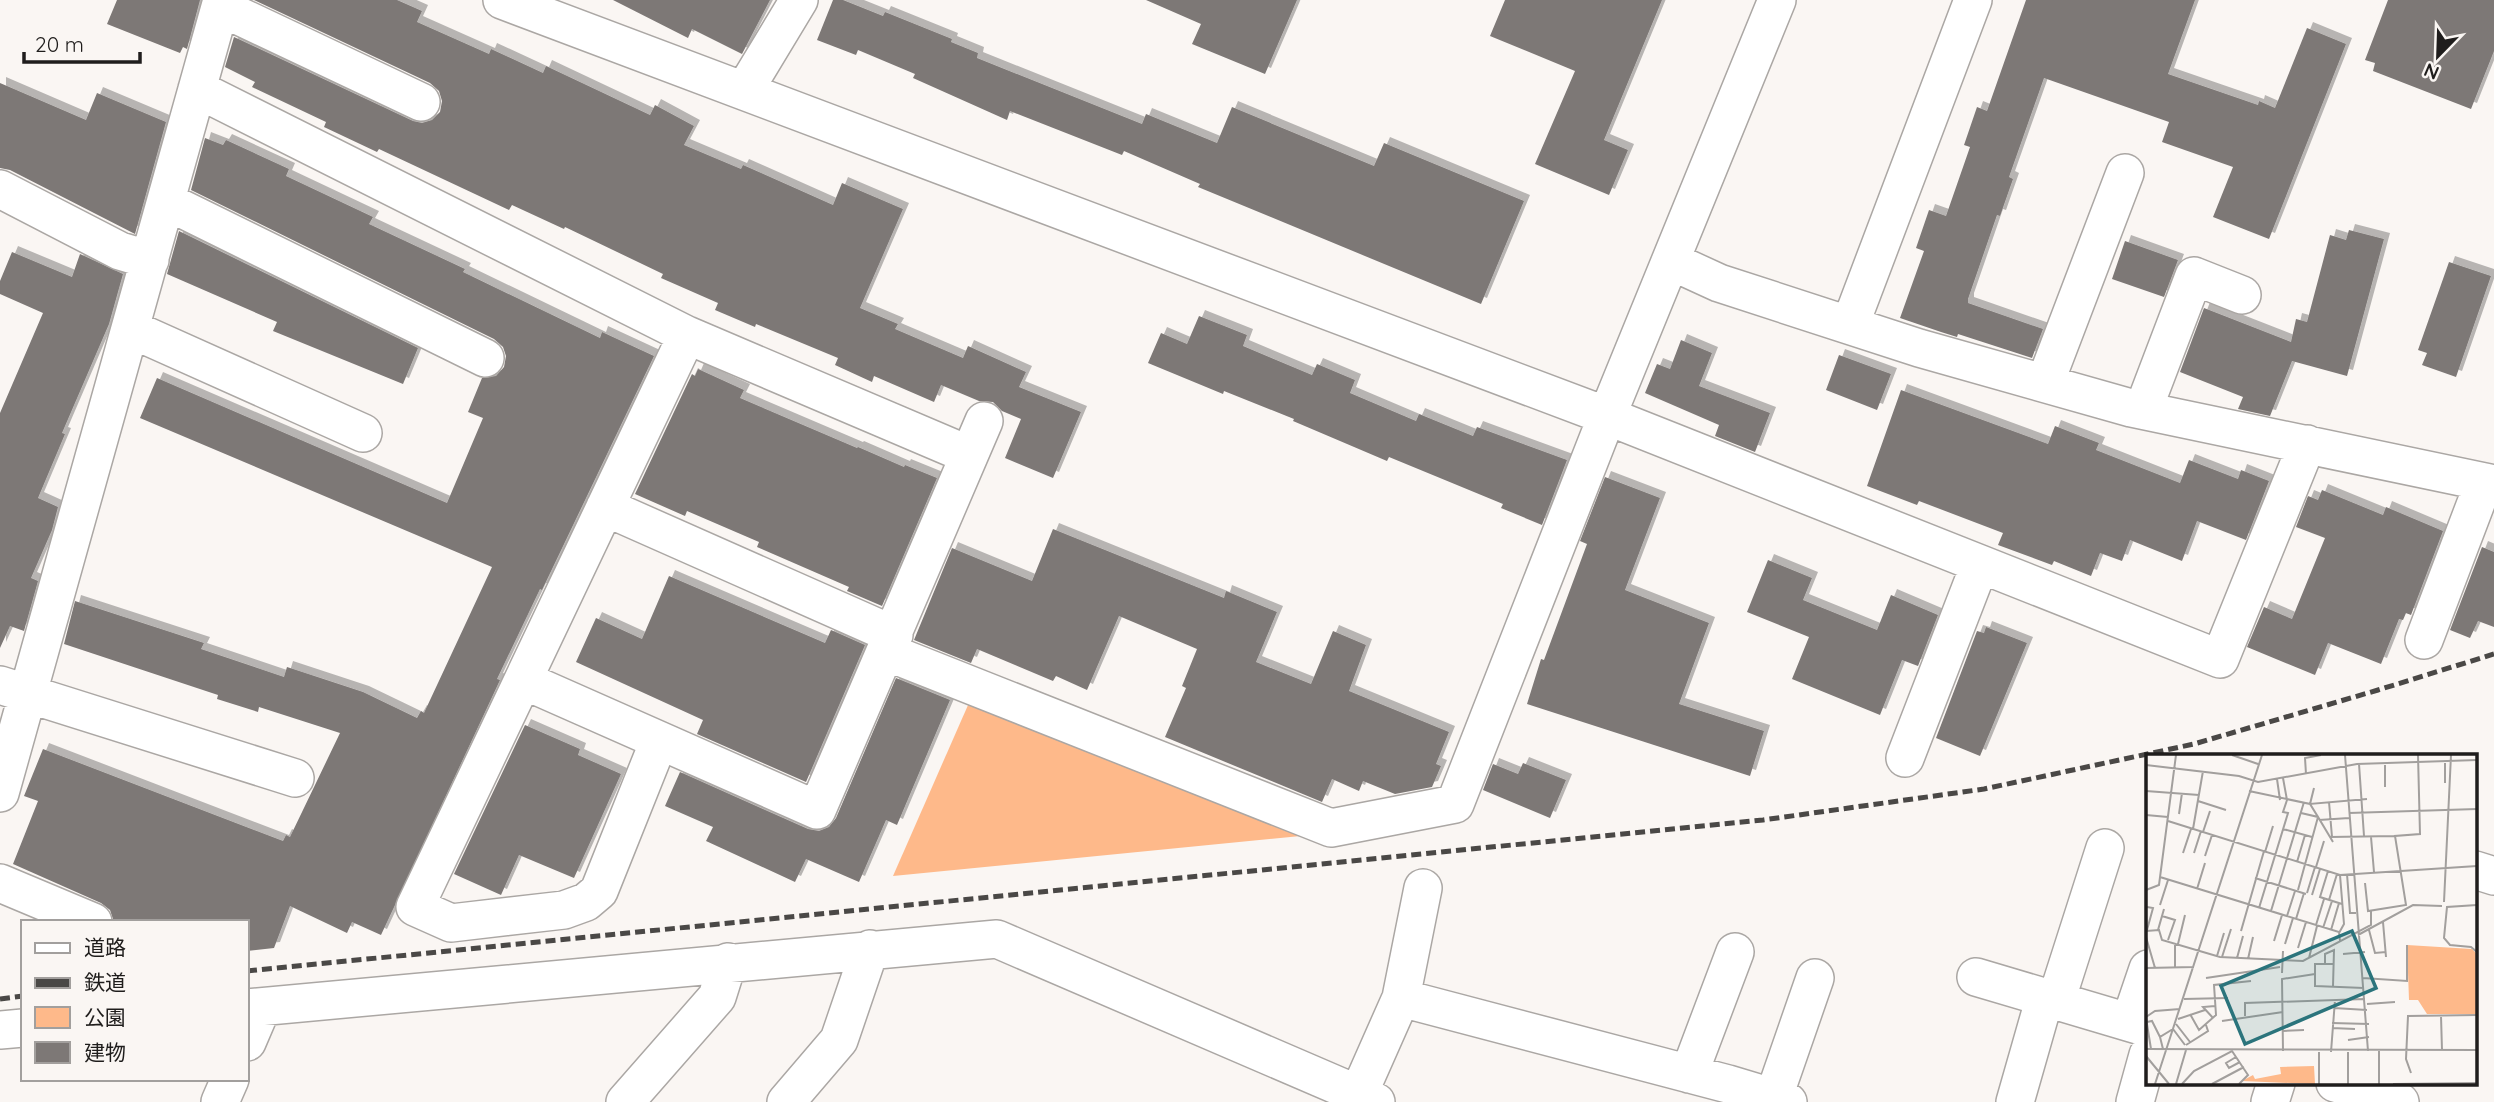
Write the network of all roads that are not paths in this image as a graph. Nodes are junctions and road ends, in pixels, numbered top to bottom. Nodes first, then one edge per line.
1 (502, 0) edge
2 (799, 0) edge
3 (1777, 0) edge
4 (1983, 3) edge
5 (221, 4) edge
6 (198, 89) junction
7 (744, 91) junction
8 (421, 102) dead end
9 (2125, 173) dead end
10 (0, 189) edge
11 (166, 201) junction
12 (150, 260) junction
13 (1671, 261) junction
14 (2242, 295) dead end
15 (1850, 325) junction
16 (131, 329) junction
17 (687, 335) junction
18 (485, 358) dead end
19 (2045, 383) junction
20 (2143, 410) junction
21 (1607, 416) junction
22 (984, 421) dead end
23 (363, 433) dead end
24 (2307, 444) junction
25 (969, 455) junction
26 (2489, 483) edge
27 (605, 507) junction
28 (1980, 564) junction
29 (2424, 640) dead end
30 (890, 643) junction
31 (523, 680) junction
32 (14, 689) edge
33 (659, 741) junction
34 (1905, 758) dead end
35 (295, 778) dead end
36 (0, 793) edge
37 (2105, 848) dead end
38 (2476, 870) edge
39 (2494, 876) edge
40 (0, 883) edge
41 (1423, 888) dead end
42 (88, 920) edge
43 (870, 949) junction
44 (1735, 953) dead end
45 (727, 962) junction
46 (2146, 976) edge
47 (1976, 977) dead end
48 (1815, 978) dead end
49 (1401, 998) junction
50 (2050, 999) junction
51 (255, 1007) edge
52 (2139, 1025) edge
53 (21, 1028) edge
54 (0, 1030) edge
55 (248, 1038) edge
56 (2146, 1059) edge
57 (1689, 1074) junction
58 (229, 1081) edge
59 (2276, 1084) edge
60 (2339, 1084) edge
61 (2397, 1097) edge
62 (1364, 1099) edge
63 (1777, 1100) edge
64 (220, 1102) edge
65 (625, 1102) edge
66 (786, 1102) edge
67 (2015, 1102) edge
68 (2134, 1102) edge
69 (2270, 1102) edge

1 - 7 street
2 - 7 street
3 - 13 street
4 - 15 street
5 - 6 street
5 - 8 street
6 - 11 street
6 - 17 street
7 - 21 street
9 - 19 street
10 - 12 street
11 - 12 street
11 - 18 street
12 - 16 street
13 - 15 street
13 - 21 street
14 - 20 street
15 - 19 street
16 - 23 street
16 - 32 street
17 - 25 street
17 - 27 street
19 - 20 street
20 - 24 street
21 - 28 street
21 - 30 street
22 - 25 street
24 - 26 street
24 - 28 street
25 - 30 street
26 - 29 street
27 - 30 street
27 - 31 street
28 - 34 street
30 - 33 street
31 - 33 street
31 - 33 street
32 - 35 street
32 - 36 street
37 - 50 street
38 - 39 street
40 - 42 street
41 - 49 street
43 - 45 street
43 - 62 street
43 - 66 street
44 - 57 street
45 - 51 street
45 - 65 street
46 - 52 street
47 - 50 street
48 - 63 street
49 - 57 street
49 - 62 street
50 - 52 street
50 - 67 street
51 - 55 street
53 - 54 street
56 - 68 street
57 - 63 street
58 - 64 street
59 - 69 street
60 - 61 street

